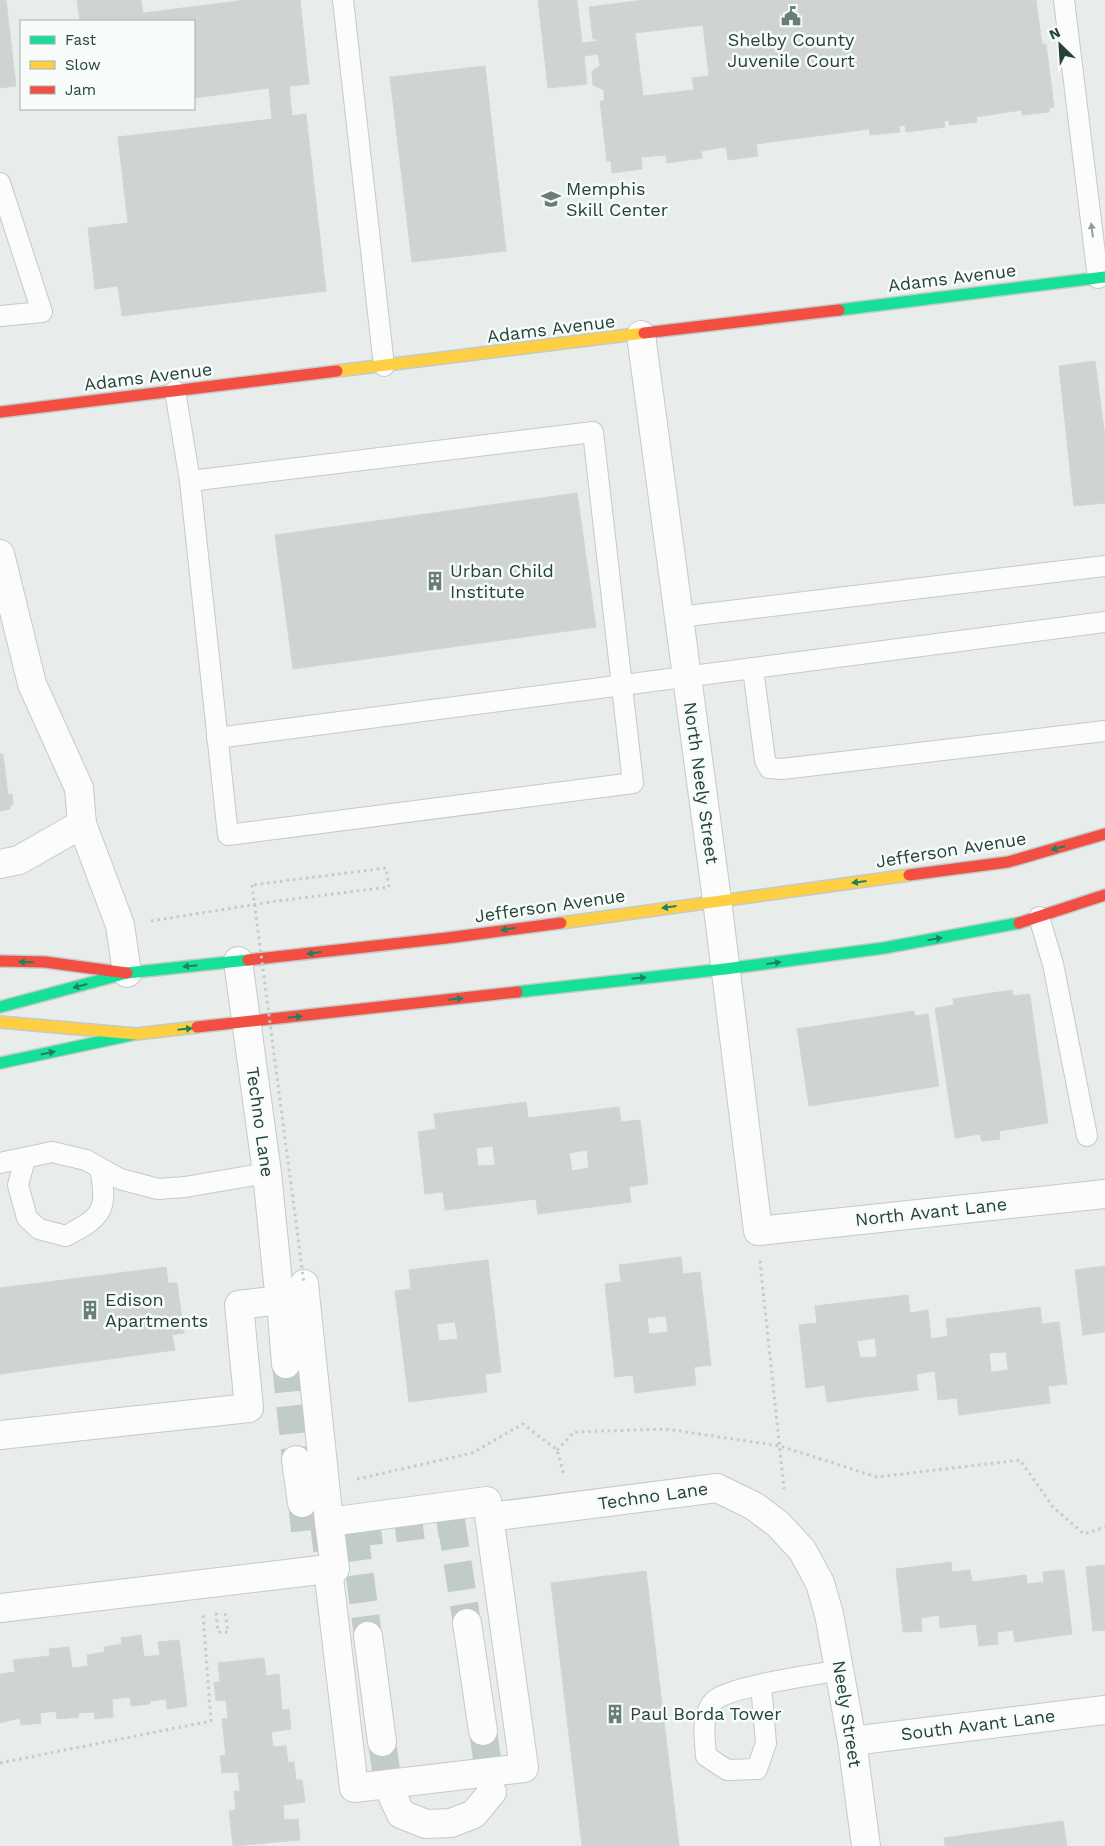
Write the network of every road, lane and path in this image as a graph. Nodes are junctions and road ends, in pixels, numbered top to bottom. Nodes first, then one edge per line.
1 (343, 0) edge
2 (1064, 0) edge
3 (0, 183) edge
4 (1102, 278) edge
5 (0, 316) edge
6 (641, 335) junction
7 (384, 366) junction
8 (175, 391) junction
9 (0, 412) edge
10 (190, 482) junction
11 (0, 554) edge
12 (1105, 566) edge
13 (679, 617) junction
14 (1105, 622) edge
15 (753, 668) junction
16 (687, 678) junction
17 (622, 686) junction
18 (1105, 731) edge
19 (218, 738) junction
20 (82, 824) junction
21 (1105, 834) edge
22 (0, 864) edge
23 (1105, 895) edge
24 (717, 900) junction
25 (1039, 917) junction
26 (120, 925) junction
27 (0, 961) edge
28 (238, 961) junction
29 (726, 969) junction
30 (127, 973) junction
31 (0, 1008) edge
32 (0, 1022) edge
33 (246, 1023) junction
34 (136, 1034) junction
35 (0, 1063) edge
36 (1087, 1136) dead end
37 (25, 1159) junction
38 (0, 1163) edge
39 (100, 1168) junction
40 (267, 1173) junction
41 (1105, 1194) edge
42 (758, 1231) junction
43 (296, 1288) junction
44 (282, 1314) dead end
45 (286, 1364) tunnel mouth
46 (0, 1435) edge
47 (780, 1446) junction
48 (557, 1450) junction
49 (296, 1460) tunnel mouth
50 (334, 1482) junction
51 (302, 1503) tunnel mouth
52 (572, 1507) junction
53 (506, 1515) tunnel mouth
54 (768, 1516) junction
55 (329, 1522) junction
56 (1105, 1527) edge
57 (328, 1569) junction
58 (820, 1583) joint
59 (215, 1598) junction
60 (0, 1608) edge
61 (467, 1623) tunnel mouth
62 (228, 1632) dead end
63 (368, 1636) tunnel mouth
64 (840, 1670) junction
65 (761, 1685) dead end
66 (1105, 1710) edge
67 (483, 1731) tunnel mouth
68 (852, 1741) junction
69 (382, 1742) tunnel mouth
70 (0, 1763) edge
71 (492, 1792) dead end
72 (393, 1797) tunnel mouth
73 (866, 1846) edge

1 - 7 lane
4 -> 2 lane
3 - 5 lane
4 - 6 main road, Adams Avenue
6 - 7 main road, Adams Avenue
6 - 13 street, North Neely Street
7 - 8 main road, Adams Avenue
8 - 9 main road, Adams Avenue
8 - 10 lane
10 - 17 lane
10 - 19 lane
11 - 20 street
12 - 13 lane
13 - 16 street, North Neely Street
14 - 15 lane
15 - 16 lane
15 - 18 lane
16 - 17 lane
16 - 24 street, North Neely Street
17 - 19 lane
17 - 19 lane
20 - 22 street
20 - 26 street
21 -> 24 main road, Jefferson Avenue
23 - 25 main road
24 -> 28 main road, Jefferson Avenue
24 - 29 street, North Neely Street
29 -> 25 main road
25 - 36 lane
26 - 30 street
26 - 43 path, bridge
30 -> 27 main road
28 -> 30 main road, Jefferson Avenue
28 - 33 street, Techno Lane
33 -> 29 main road
29 - 42 street, North Neely Street
30 -> 31 main road, Jefferson Avenue
32 - 34 main road
34 -> 33 main road
33 - 40 street, Techno Lane
35 -> 34 main road
37 - 38 lane
37 - 39 lane
37 - 39 lane
39 - 40 lane
40 - 43 street, Techno Lane
41 - 42 street, North Avant Lane
42 - 47 path
43 - 46 street
43 - 50 street, Techno Lane
44 - 45 street
47 - 48 path
47 - 54 path
47 - 56 path
48 - 50 path
48 - 52 path
49 - 51 street
50 - 55 street, Techno Lane
52 - 53 street, Techno Lane
52 - 54 street, Techno Lane
54 - 58 street, Techno Lane
55 - 57 street, Techno Lane
55 - 57 street
57 - 59 street
58 - 64 street, Neely Street
59 - 60 street
59 - 62 path
59 - 70 path
61 - 67 street
63 - 69 street
64 - 65 lane
64 - 68 street, Neely Street
66 - 68 street, South Avant Lane
68 - 73 street, Neely Street
71 - 72 street

